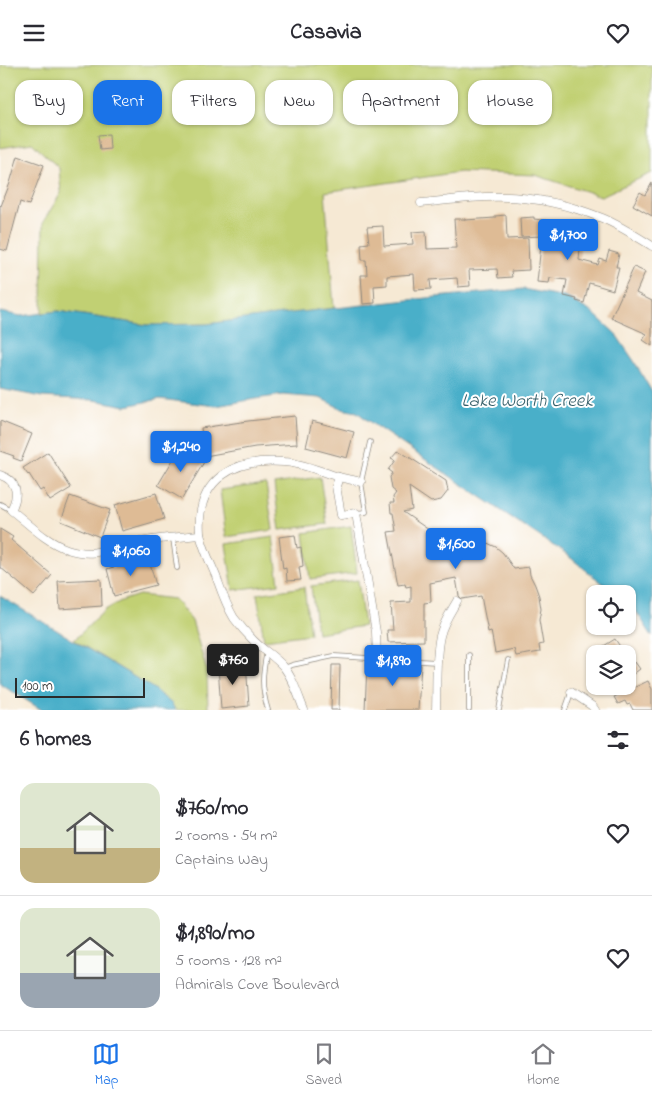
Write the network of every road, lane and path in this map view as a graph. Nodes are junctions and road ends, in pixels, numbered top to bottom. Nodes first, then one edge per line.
1 (420, 203) dead end
2 (652, 246) edge
3 (370, 443) dead end
4 (0, 475) edge
5 (339, 477) junction
6 (361, 482) junction
7 (0, 504) edge
8 (11, 510) junction
9 (356, 513) junction
10 (200, 535) junction
11 (173, 538) junction
12 (177, 568) dead end
13 (457, 601) dead end
14 (267, 651) junction
15 (469, 655) dead end
16 (377, 658) junction
17 (508, 660) dead end
18 (438, 662) junction
19 (284, 668) junction
20 (571, 693) joint
21 (268, 710) edge
22 (304, 710) edge
23 (436, 710) edge
24 (469, 710) edge
25 (499, 710) edge
26 (565, 710) edge
27 (595, 710) edge

1 - 2 street
3 - 6 lane
4 - 8 street
5 - 6 street
5 - 9 street
5 - 10 street
6 - 9 lane
7 - 8 lane
8 - 11 street
9 - 16 street
10 - 11 street
10 - 14 street
11 - 12 lane
13 - 18 street
14 - 19 street
14 - 21 lane
15 - 24 lane
16 - 18 lane
16 - 19 lane
17 - 25 lane
18 - 23 street
19 - 22 street
20 - 26 lane
20 - 27 street

